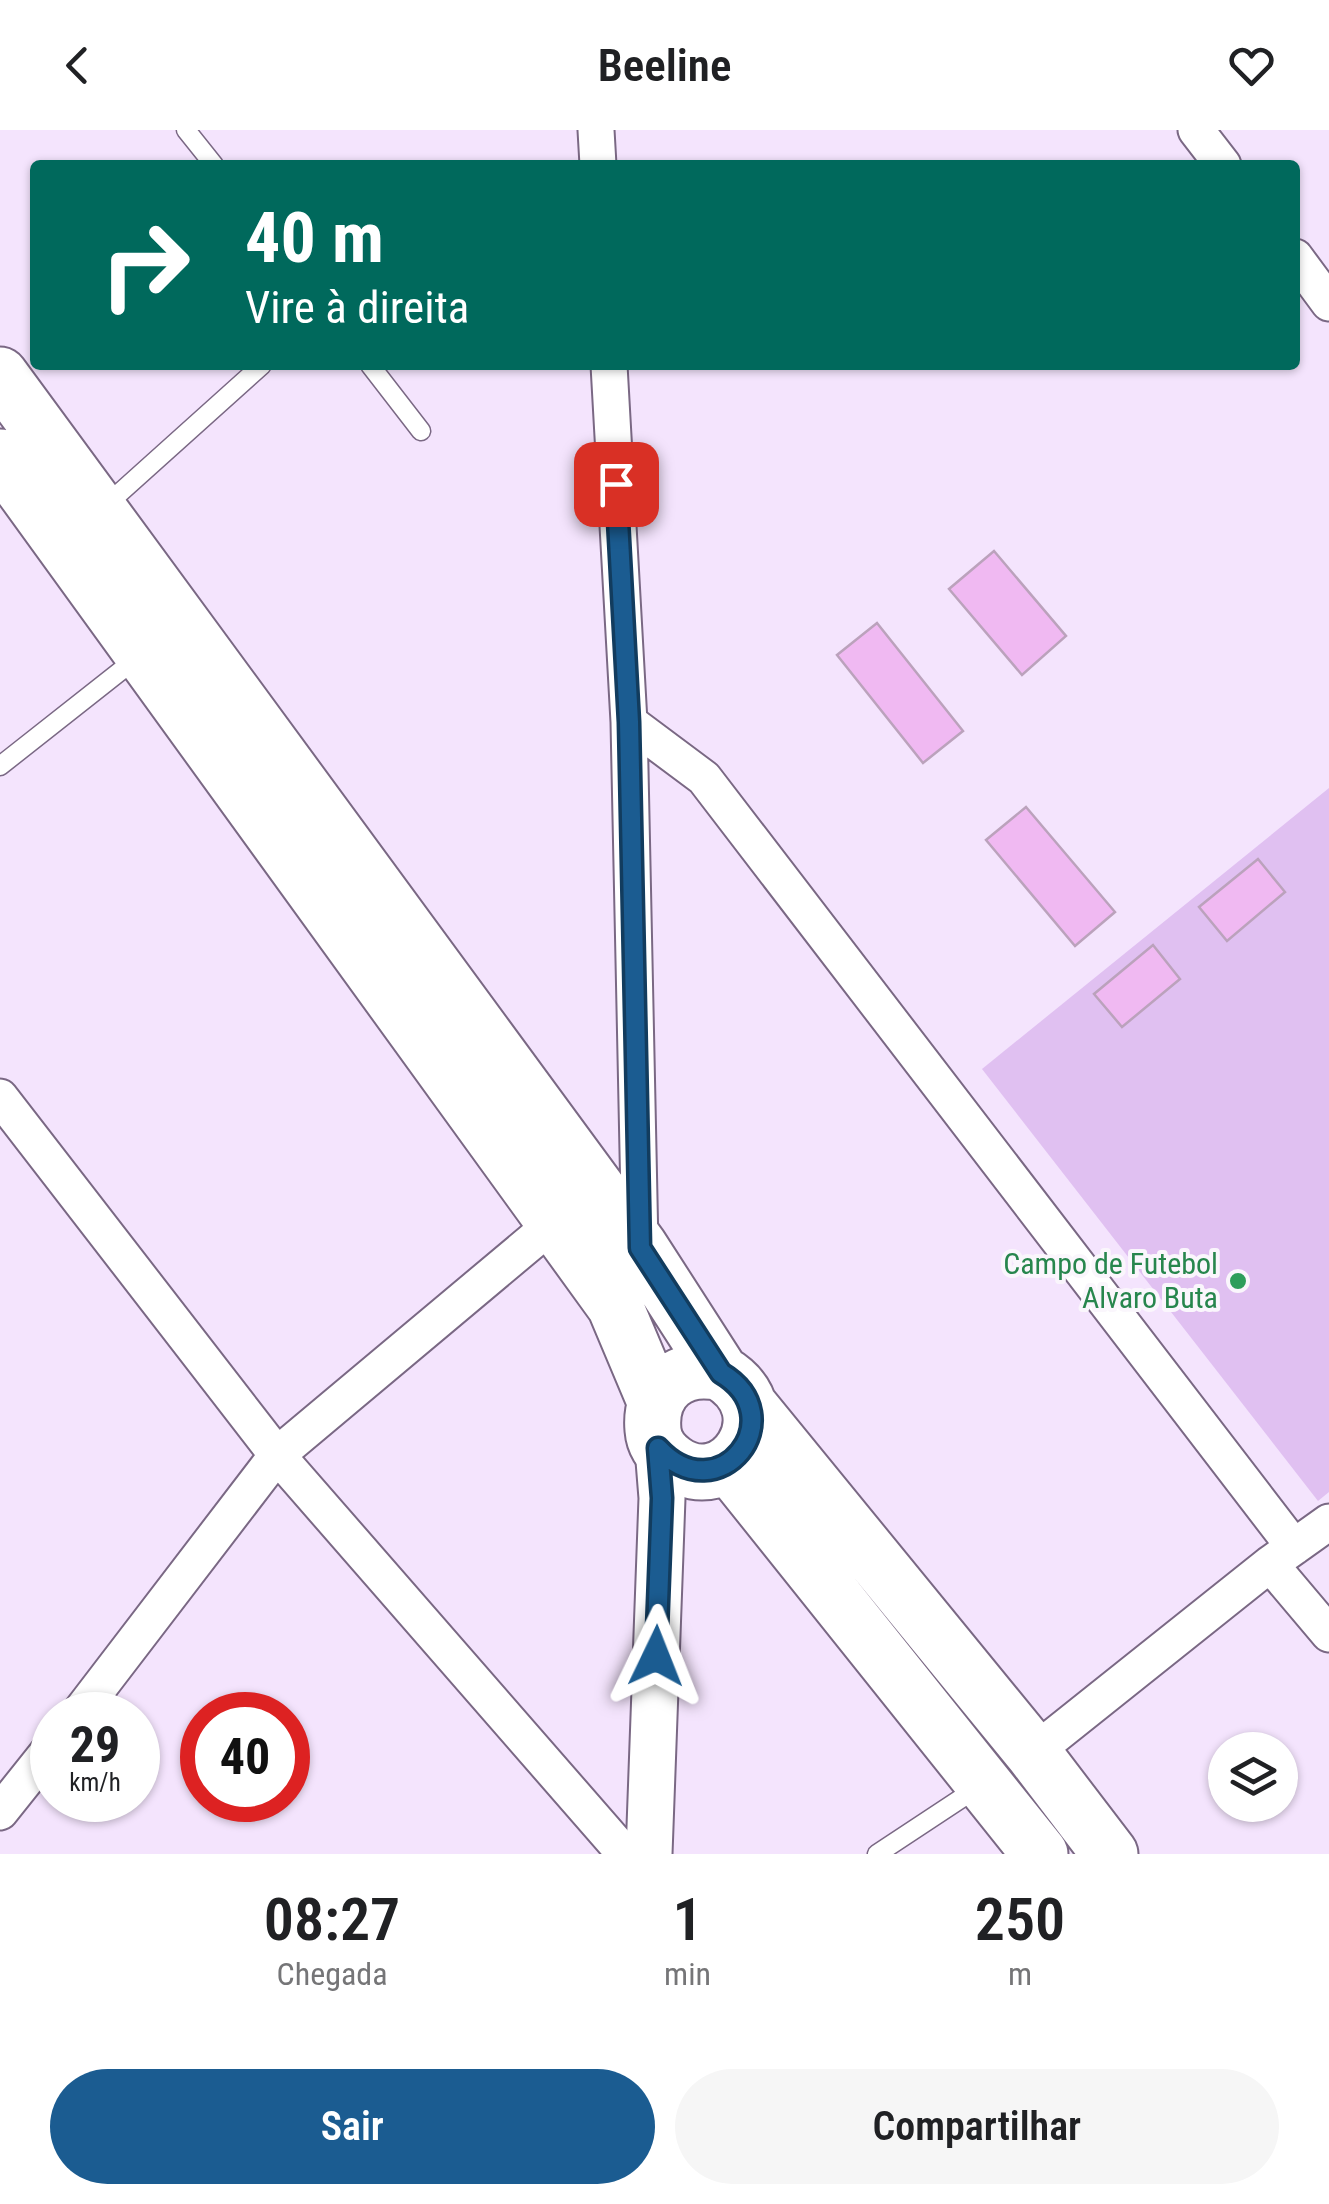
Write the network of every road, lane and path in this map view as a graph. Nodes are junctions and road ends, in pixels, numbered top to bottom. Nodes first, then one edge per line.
1 (186, 130) edge
2 (1196, 130) edge
3 (210, 160) edge
4 (1219, 160) edge
5 (1300, 264) edge
6 (1329, 303) edge
7 (256, 370) edge
8 (374, 370) edge
9 (609, 370) edge
10 (0, 375) edge
11 (421, 431) dead end
12 (0, 458) edge
13 (100, 510) junction
14 (144, 653) junction
15 (629, 722) junction
16 (0, 766) edge
17 (0, 1096) edge
18 (555, 1222) junction
19 (640, 1248) junction
20 (736, 1390) junction
21 (656, 1424) junction
22 (277, 1455) junction
23 (728, 1464) junction
24 (1329, 1522) edge
25 (1282, 1556) junction
26 (1329, 1634) edge
27 (96, 1692) edge
28 (1032, 1753) junction
29 (30, 1774) edge
30 (985, 1783) junction
31 (0, 1812) edge
32 (625, 1854) edge
33 (649, 1854) edge
34 (877, 1854) edge
35 (1040, 1854) edge
36 (1110, 1854) edge

1 - 3 lane
2 - 4 street
5 - 6 street
7 - 13 lane
8 - 11 lane
9 - 15 street
10 - 13 main road
12 - 14 main road
13 - 19 main road
14 - 16 lane
14 - 18 main road
15 - 19 street
15 - 25 street
17 - 22 street
18 - 21 main road
18 - 22 street
19 - 20 main road
20 - 21 main road
20 - 23 main road
20 - 28 main road
21 - 23 main road
21 - 33 street
22 - 27 street
22 - 32 street
23 - 30 main road
24 - 25 street
25 - 26 street
25 - 28 street
28 - 36 main road
29 - 31 street
30 - 34 lane
30 - 35 main road

